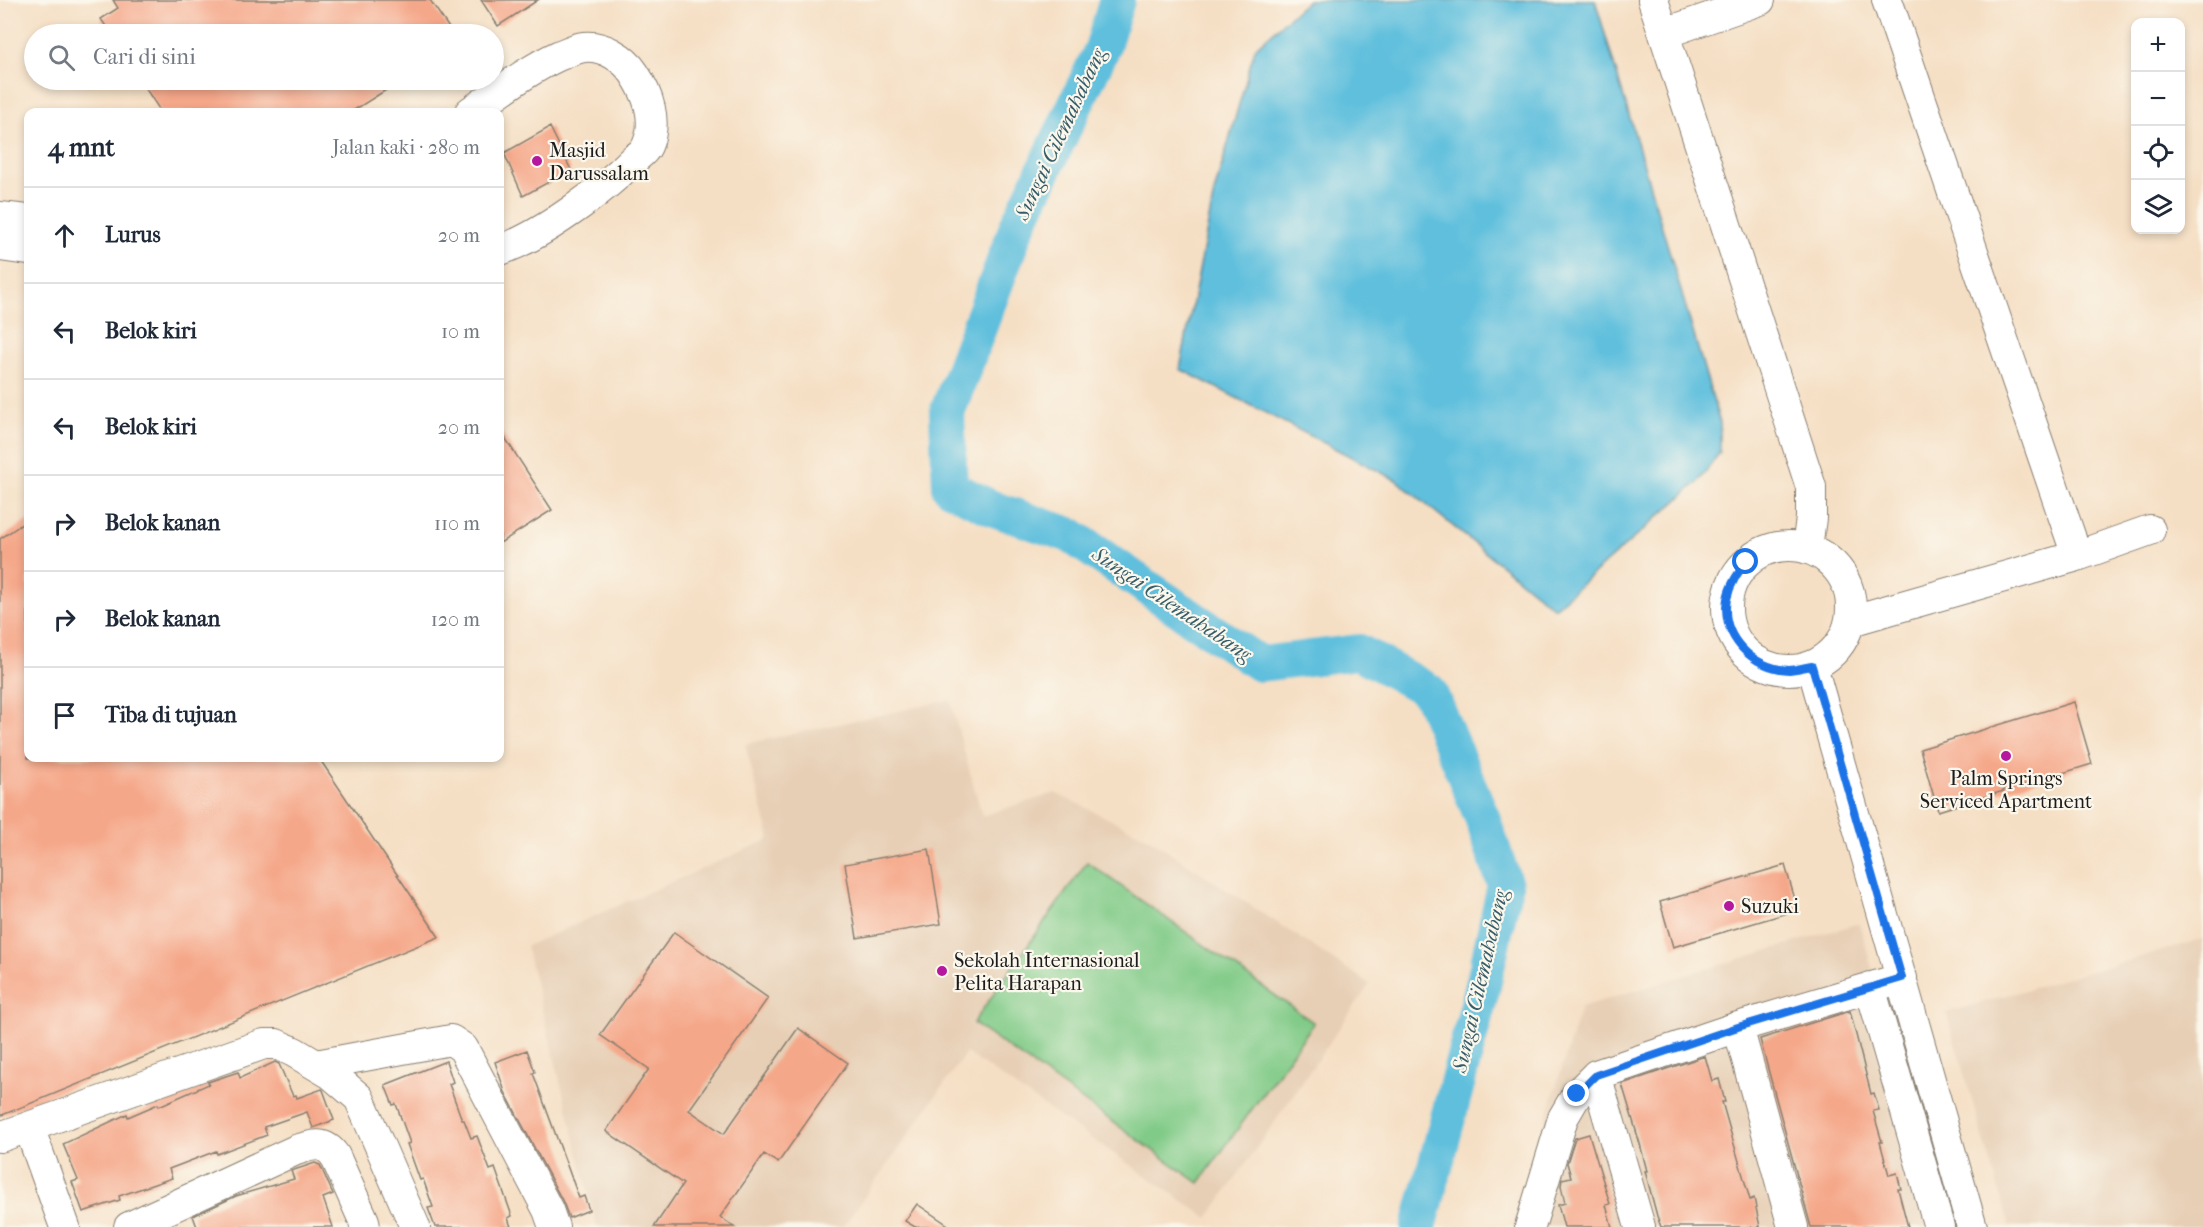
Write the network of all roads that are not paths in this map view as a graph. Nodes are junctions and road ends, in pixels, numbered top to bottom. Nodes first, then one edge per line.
1 (1653, 0) edge
2 (1760, 0) edge
3 (1887, 0) edge
4 (1665, 33) junction
5 (504, 87) edge
6 (500, 90) edge
7 (475, 108) edge
8 (0, 217) edge
9 (24, 220) edge
10 (0, 246) edge
11 (24, 249) edge
12 (504, 249) edge
13 (2150, 530) dead end
14 (1807, 548) junction
15 (2077, 556) junction
16 (1850, 621) junction
17 (1812, 666) junction
18 (1902, 978) junction
19 (1870, 987) junction
20 (1738, 1027) junction
21 (316, 1065) junction
22 (1596, 1075) junction
23 (29, 1127) junction
24 (0, 1137) edge
25 (65, 1227) edge
26 (129, 1227) edge
27 (365, 1227) edge
28 (415, 1227) edge
29 (554, 1227) edge
30 (1530, 1227) edge
31 (1640, 1227) edge
32 (1793, 1227) edge
33 (1939, 1227) edge
34 (1972, 1227) edge

1 - 4 street
2 - 4 street
3 - 15 street
4 - 14 street
5 - 12 street
6 - 7 street
8 - 9 street
10 - 11 street
13 - 15 street
14 - 16 street
14 - 17 street
15 - 16 street
16 - 17 street
17 - 18 street
18 - 19 street
18 - 34 street
19 - 20 street
19 - 33 street
20 - 22 street
20 - 32 street
21 - 23 street
21 - 28 street
21 - 29 street
22 - 30 street
22 - 31 street
23 - 24 street
23 - 25 street
26 - 27 street

